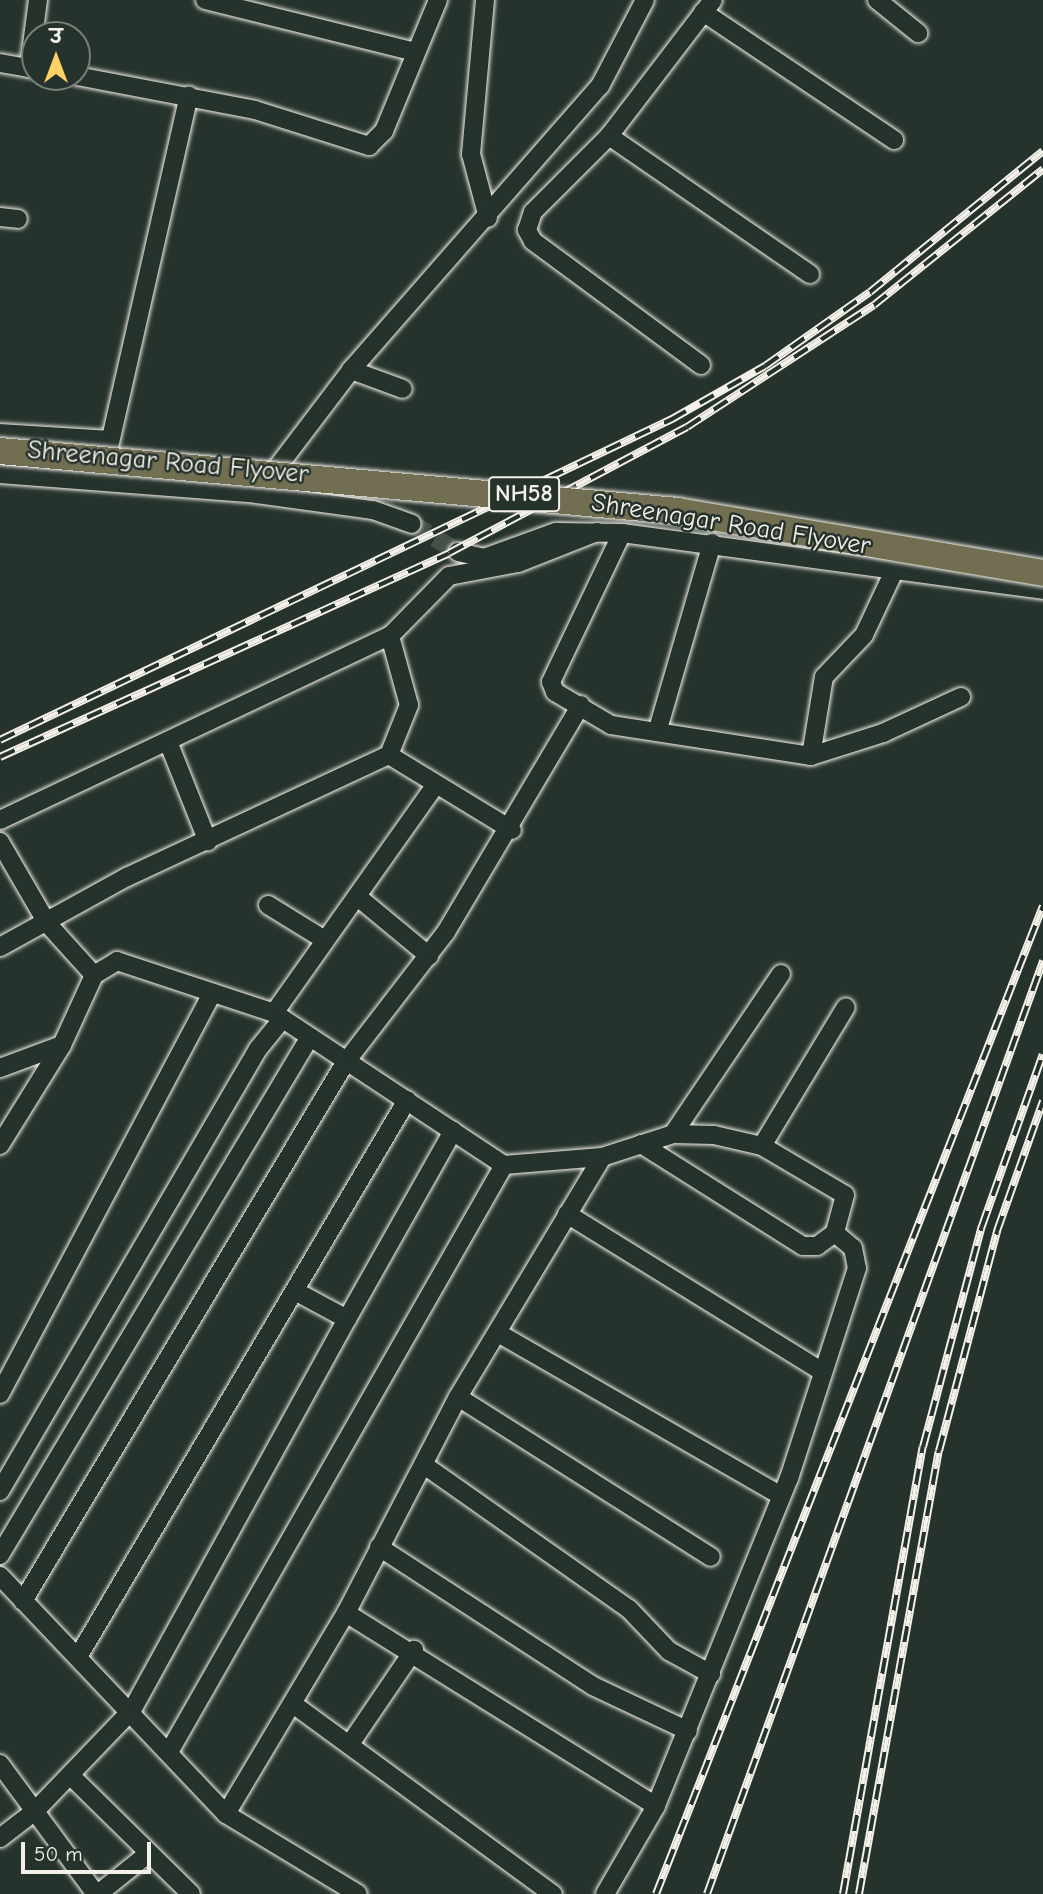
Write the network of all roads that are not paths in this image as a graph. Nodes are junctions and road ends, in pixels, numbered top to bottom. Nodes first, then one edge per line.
1 (38, 0) edge
2 (205, 0) edge
3 (438, 0) edge
4 (485, 0) edge
5 (645, 0) edge
6 (877, 0) edge
7 (708, 6) edge
8 (36, 21) edge
9 (918, 33) dead end
10 (415, 52) junction
11 (0, 63) edge
12 (21, 66) edge
13 (91, 78) edge
14 (189, 96) junction
15 (609, 136) junction
16 (894, 140) dead end
17 (488, 218) junction
18 (810, 274) dead end
19 (701, 365) dead end
20 (351, 370) junction
21 (403, 390) dead end
22 (0, 433) edge
23 (110, 440) junction
24 (0, 451) edge
25 (0, 474) edge
26 (101, 479) junction
27 (257, 494) junction
28 (412, 524) tunnel mouth
29 (597, 532) junction
30 (621, 533) junction
31 (712, 543) junction
32 (458, 552) tunnel mouth
33 (895, 569) junction
34 (1043, 573) edge
35 (1043, 590) edge
36 (390, 636) junction
37 (961, 697) dead end
38 (581, 705) junction
39 (658, 729) junction
40 (169, 744) junction
41 (389, 755) junction
42 (811, 755) junction
43 (435, 786) junction
44 (0, 820) edge
45 (512, 830) junction
46 (0, 842) edge
47 (208, 842) junction
48 (359, 898) junction
49 (268, 905) dead end
50 (47, 923) junction
51 (323, 939) junction
52 (0, 947) edge
53 (429, 956) junction
54 (781, 974) dead end
55 (94, 975) junction
56 (212, 993) junction
57 (846, 1007) dead end
58 (278, 1016) junction
59 (308, 1040) junction
60 (62, 1045) junction
61 (345, 1063) junction
62 (0, 1068) edge
63 (407, 1100) junction
64 (453, 1131) junction
65 (673, 1134) junction
66 (641, 1144) junction
67 (0, 1145) edge
68 (762, 1146) junction
69 (602, 1157) junction
70 (504, 1165) junction
71 (567, 1214) junction
72 (835, 1233) junction
73 (295, 1291) junction
74 (346, 1319) junction
75 (498, 1333) junction
76 (821, 1371) junction
77 (0, 1394) edge
78 (458, 1397) junction
79 (424, 1465) junction
80 (0, 1491) edge
81 (781, 1496) junction
82 (379, 1547) junction
83 (0, 1555) edge
84 (711, 1557) dead end
85 (0, 1576) edge
86 (23, 1601) junction
87 (346, 1613) junction
88 (414, 1650) junction
89 (78, 1657) junction
90 (711, 1674) junction
91 (293, 1704) junction
92 (132, 1710) junction
93 (688, 1731) junction
94 (350, 1744) junction
95 (169, 1752) junction
96 (0, 1763) edge
97 (71, 1776) junction
98 (656, 1807) junction
99 (35, 1811) junction
100 (226, 1814) junction
101 (0, 1838) edge
102 (149, 1853) junction
103 (97, 1894) edge
104 (191, 1894) edge
105 (358, 1894) edge
106 (553, 1894) edge
107 (605, 1894) edge

1 - 8 street
2 - 10 street
3 - 10 street
4 - 17 street
5 - 17 street
6 - 9 street
7 - 15 street
7 - 16 street
10 - 14 street
11 - 12 street
13 - 14 street
14 - 23 street
15 - 18 street
15 - 19 street
17 - 20 street
20 - 21 street
20 - 27 street
22 - 23 street
23 - 26 street
24 - 34 highway, Shreenagar Road Flyover / NH58, bridge
25 - 26 street
26 - 27 street
27 - 28 street
29 - 30 street
29 - 32 street
29 - 36 street
30 - 31 street
30 - 38 street
31 - 33 street
31 - 39 street
33 - 35 street
33 - 42 street
36 - 40 street
36 - 41 street
37 - 42 street
38 - 39 street
38 - 45 street
39 - 42 street
40 - 44 street
40 - 47 street
41 - 43 street
41 - 47 street
43 - 45 street
43 - 48 street
45 - 53 street
46 - 50 street
47 - 50 street
48 - 51 street
48 - 53 street
49 - 51 street
50 - 52 street
50 - 55 street
51 - 58 street
53 - 61 street
54 - 65 street
55 - 56 street
55 - 60 street
56 - 58 street
56 - 77 street
57 - 68 street
58 - 59 street
58 - 80 street
59 - 61 street
59 - 83 street
60 - 62 street
60 - 67 street
61 - 63 street
61 - 86 street
63 - 64 street
63 - 73 street
64 - 70 street
64 - 74 street
65 - 66 street
65 - 68 street
66 - 69 street
66 - 72 street
68 - 72 street
69 - 70 street
69 - 71 street
70 - 95 street
71 - 75 street
71 - 76 street
72 - 76 street
73 - 74 street
73 - 89 street
74 - 92 street
75 - 78 street
75 - 81 street
76 - 81 street
78 - 79 street
78 - 84 street
79 - 82 street
79 - 90 street
81 - 90 street
82 - 87 street
82 - 93 street
85 - 86 street
86 - 89 street
87 - 88 street
87 - 91 street
88 - 94 street
88 - 98 street
89 - 92 street
90 - 93 street
91 - 94 street
91 - 100 street
92 - 95 street
92 - 97 street
93 - 98 street
94 - 106 street
95 - 100 street
96 - 99 street
97 - 99 street
97 - 102 street
98 - 107 street
99 - 101 street
99 - 103 street
100 - 105 street
102 - 103 street
102 - 104 street

